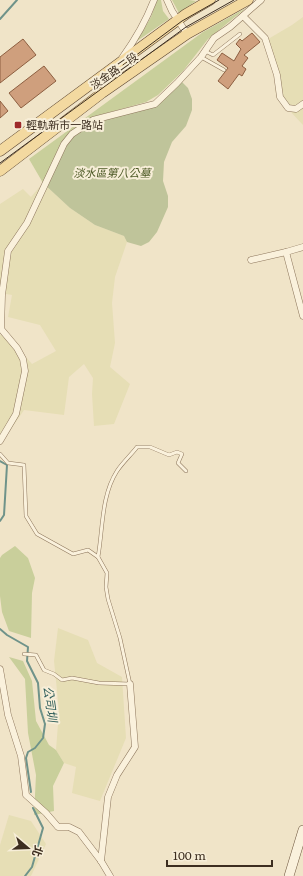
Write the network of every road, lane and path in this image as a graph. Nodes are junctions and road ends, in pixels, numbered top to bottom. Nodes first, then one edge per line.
1 (154, 0) edge
2 (167, 0) edge
3 (210, 0) edge
4 (248, 0) edge
5 (261, 0) edge
6 (243, 16) junction
7 (178, 20) junction
8 (187, 34) junction
9 (240, 34) dead end
10 (205, 51) junction
11 (201, 57) junction
12 (117, 66) junction
13 (224, 70) dead end
14 (303, 104) edge
15 (0, 151) edge
16 (0, 171) edge
17 (303, 247) edge
18 (286, 252) junction
19 (251, 260) dead end
20 (300, 291) edge
21 (1, 295) edge
22 (303, 316) edge
23 (0, 441) edge
24 (0, 454) edge
25 (186, 471) dead end
26 (98, 557) junction
27 (24, 654) dead end
28 (0, 669) edge
29 (130, 684) junction
30 (303, 830) edge
31 (101, 861) junction
32 (110, 876) edge
33 (289, 876) edge

1 - 12 street
2 - 7 street
3 - 7 main road, 淡金路二段
4 - 8 main road, 淡金路二段
5 - 6 street
6 - 10 street
6 - 14 street
7 - 8 street
7 - 12 main road, 淡金路二段
8 - 16 main road, 淡金路二段
9 - 10 lane
10 - 11 street
11 - 13 lane
11 - 21 street
12 - 15 main road, 淡金路二段
17 - 18 street
18 - 19 street
18 - 20 street
20 - 22 street
21 - 23 street
24 - 26 lane
25 - 26 lane
26 - 29 lane
27 - 29 lane
28 - 31 street
29 - 31 street
30 - 33 street
31 - 32 street

